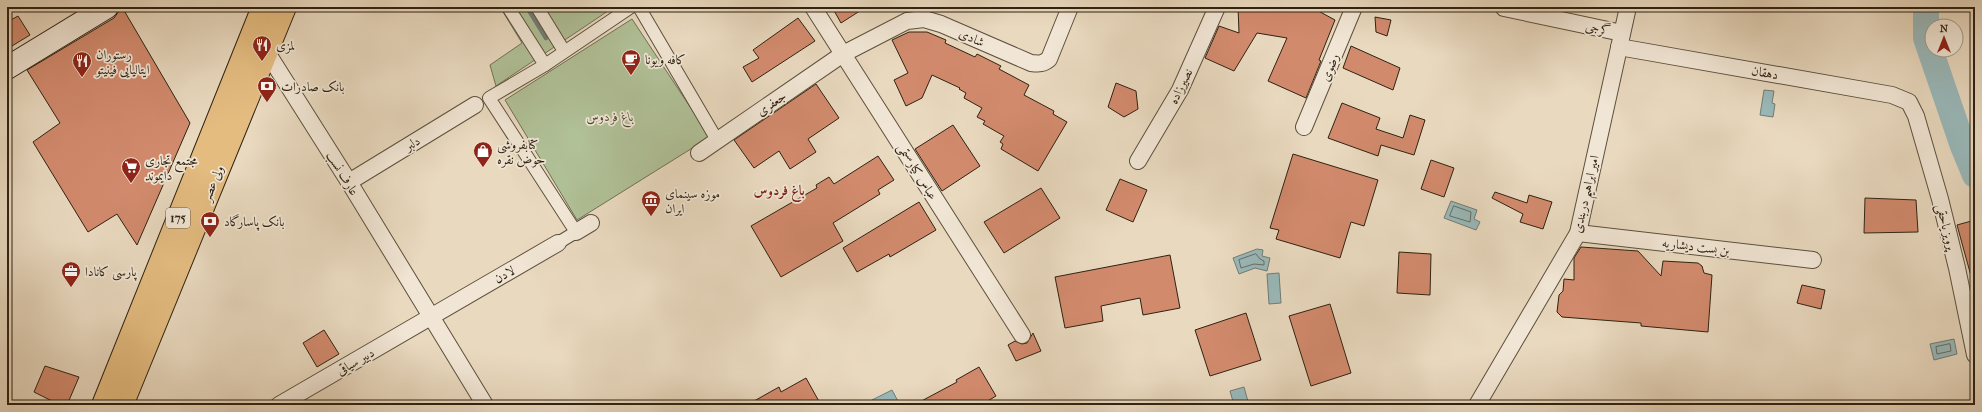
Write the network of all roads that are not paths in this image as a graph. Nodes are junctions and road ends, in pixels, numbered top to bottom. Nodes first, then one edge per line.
1 (107, 7) edge
2 (263, 7) edge
3 (284, 7) edge
4 (508, 7) edge
5 (537, 7) edge
6 (631, 7) edge
7 (639, 7) edge
8 (813, 7) edge
9 (1070, 7) edge
10 (1217, 7) edge
11 (1354, 7) edge
12 (1628, 7) edge
13 (1504, 8) edge
14 (252, 32) junction
15 (1621, 40) junction
16 (266, 50) junction
17 (564, 51) junction
18 (843, 54) junction
19 (545, 65) junction
20 (7, 68) edge
21 (482, 101) junction
22 (1909, 102) joint
23 (1304, 127) dead end
24 (717, 140) junction
25 (699, 153) dead end
26 (1138, 162) dead end
27 (349, 182) junction
28 (591, 223) dead end
29 (576, 232) junction
30 (1578, 233) junction
31 (558, 243) joint
32 (1813, 260) dead end
33 (432, 316) junction
34 (1022, 335) dead end
35 (1975, 356) edge
36 (281, 404) edge
37 (103, 405) edge
38 (122, 405) edge
39 (486, 405) edge
40 (1477, 405) edge

1 - 20 main road
2 - 14 main road, ولی عصر / 175
3 - 16 main road, ولی عصر / 175
4 - 19 street
5 - 17 street
6 - 17 street
7 - 24 street
8 - 18 street, عباس کیارستمی
9 - 18 street, شادی
10 - 26 street, نصیرزاده
11 - 23 street, رضوى
12 - 15 street, امیر ابراهیم دربندی
13 - 15 street, گرجی
14 - 16 street, عارف نسب
14 - 37 main road, ولی عصر / 175
15 - 22 street, دهقان
15 - 30 street, امیر ابراهیم دربندی
16 - 27 street, عارف نسب
16 - 38 main road, ولی عصر / 175
17 - 19 street
18 - 24 street, جعفری
18 - 34 street, عباس کیارستمی
19 - 21 street
21 - 27 street, دلبر
21 - 29 street
22 - 35 street, پرویز یاحقی
24 - 25 street, جعفری
27 - 33 street, عارف نسب
28 - 29 street
29 - 31 street, لادن
30 - 32 street, بن بست دیشاریه
30 - 40 street, امیر ابراهیم دربندی
31 - 33 street, لادن
33 - 36 street, دبیر سیاقی
33 - 39 street, عارف نسب

